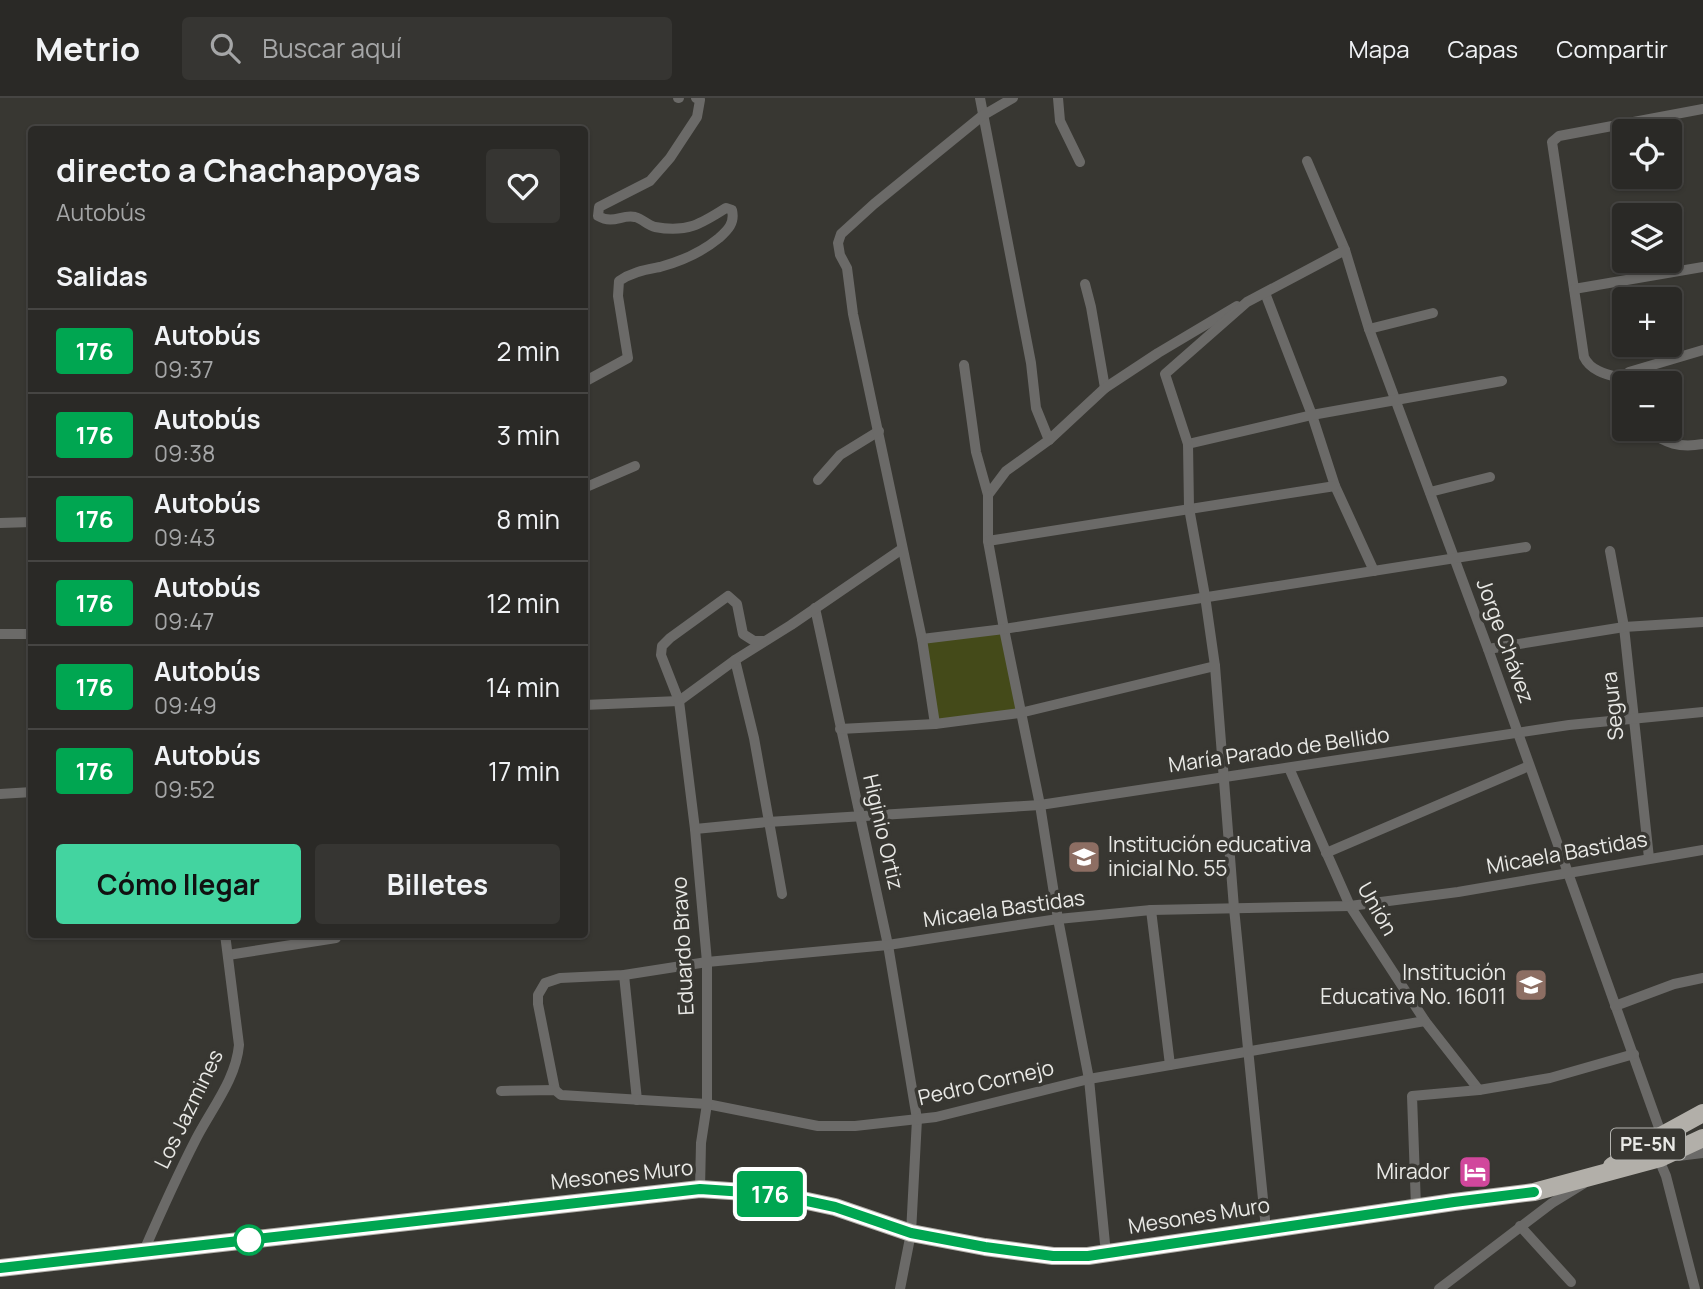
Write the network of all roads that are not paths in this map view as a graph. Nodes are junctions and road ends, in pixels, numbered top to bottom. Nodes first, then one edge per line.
1 (696, 98) edge
2 (979, 98) edge
3 (1013, 98) edge
4 (1058, 98) edge
5 (1703, 109) edge
6 (982, 116) junction
7 (1080, 162) dead end
8 (1307, 162) dead end
9 (1345, 250) junction
10 (1703, 267) edge
11 (1085, 284) dead end
12 (1574, 289) junction
13 (1265, 293) junction
14 (1247, 302) junction
15 (1433, 313) dead end
16 (1369, 329) junction
17 (1703, 350) edge
18 (964, 365) dead end
19 (1632, 371) edge
20 (1612, 378) edge
21 (588, 380) edge
22 (1502, 381) dead end
23 (1105, 388) junction
24 (1396, 400) junction
25 (1312, 415) junction
26 (879, 430) junction
27 (1049, 440) junction
28 (1664, 441) edge
29 (1188, 444) junction
30 (1703, 444) edge
31 (635, 466) dead end
32 (1490, 477) dead end
33 (818, 481) dead end
34 (588, 486) edge
35 (1335, 486) junction
36 (1430, 492) junction
37 (988, 495) junction
38 (1189, 508) junction
39 (28, 522) edge
40 (0, 523) edge
41 (988, 541) junction
42 (1526, 547) dead end
43 (902, 550) junction
44 (1610, 551) dead end
45 (1453, 558) junction
46 (1374, 571) junction
47 (1205, 596) junction
48 (815, 608) junction
49 (1703, 622) edge
50 (1625, 627) junction
51 (1004, 629) junction
52 (0, 634) edge
53 (28, 634) edge
54 (922, 639) junction
55 (763, 641) junction
56 (1488, 649) junction
57 (735, 660) junction
58 (1215, 666) junction
59 (679, 701) junction
60 (588, 705) edge
61 (1703, 712) edge
62 (1020, 713) junction
63 (1634, 720) junction
64 (934, 723) junction
65 (840, 729) junction
66 (1518, 734) junction
67 (1530, 766) junction
68 (1289, 768) junction
69 (1224, 778) junction
70 (28, 792) edge
71 (0, 794) edge
72 (1040, 805) junction
73 (859, 817) junction
74 (768, 822) junction
75 (695, 830) junction
76 (1703, 850) edge
77 (1326, 853) junction
78 (1649, 858) junction
79 (1569, 872) junction
80 (782, 894) dead end
81 (1350, 906) junction
82 (1234, 908) junction
83 (1151, 910) junction
84 (1058, 919) junction
85 (226, 938) edge
86 (335, 939) dead end
87 (888, 944) junction
88 (228, 956) junction
89 (707, 962) junction
90 (624, 975) junction
91 (1703, 978) edge
92 (1615, 1006) junction
93 (1425, 1021) junction
94 (1250, 1052) junction
95 (1634, 1054) junction
96 (1170, 1065) junction
97 (1089, 1079) junction
98 (555, 1090) junction
99 (1479, 1090) junction
100 (501, 1091) dead end
101 (637, 1100) junction
102 (707, 1104) junction
103 (1703, 1113) edge
104 (917, 1119) junction
105 (1703, 1138) edge
106 (1656, 1139) junction
107 (1703, 1153) edge
108 (1660, 1158) junction
109 (1594, 1177) junction
110 (700, 1189) junction
111 (1416, 1207) junction
112 (1520, 1226) junction
113 (1266, 1229) junction
114 (911, 1233) junction
115 (142, 1253) junction
116 (1106, 1254) junction
117 (0, 1268) edge
118 (1571, 1282) dead end
119 (900, 1289) edge
120 (1439, 1289) edge
121 (1695, 1289) edge

1 - 21 street
2 - 6 street
3 - 6 street
4 - 7 street
5 - 12 street
6 - 26 street
6 - 27 street
8 - 9 street, Jorge Chávez
9 - 13 street
9 - 16 street, Jorge Chávez
10 - 12 street
11 - 23 street
12 - 20 street
13 - 14 street
13 - 25 street
14 - 23 street
14 - 29 street
15 - 16 street
16 - 24 street, Jorge Chávez
17 - 19 street
18 - 37 street
22 - 24 street
23 - 27 street
24 - 25 street
24 - 36 street, Jorge Chávez
25 - 29 street
25 - 35 street
26 - 33 street
26 - 43 street
27 - 37 street
28 - 30 street
29 - 38 street
31 - 34 street
32 - 36 street
35 - 38 street
35 - 46 street
36 - 45 street, Jorge Chávez
37 - 41 street
38 - 41 street
38 - 47 street
39 - 40 street
41 - 51 street
42 - 45 street
43 - 48 street
43 - 54 street
44 - 50 street, Segura
45 - 46 street
45 - 56 street, Jorge Chávez
46 - 47 street
47 - 51 street
47 - 58 street
48 - 55 street
48 - 65 street, Higinio Ortiz
49 - 50 street
50 - 56 street
50 - 63 street, Segura
51 - 54 street
51 - 62 street
52 - 53 street
54 - 64 street
55 - 57 street
55 - 59 street, Eduardo Bravo
56 - 66 street, Jorge Chávez
57 - 59 street
57 - 74 street
58 - 62 street
58 - 69 street
59 - 60 street
59 - 75 street, Eduardo Bravo
61 - 63 street, María Parado de Bellido
62 - 64 street
62 - 72 street
63 - 66 street, María Parado de Bellido
63 - 78 street, Segura
64 - 65 street
65 - 73 street, Higinio Ortiz
66 - 67 street, Jorge Chávez
66 - 68 street, María Parado de Bellido
67 - 77 street
67 - 79 street, Jorge Chávez
68 - 69 street, María Parado de Bellido
68 - 77 street, Unión
69 - 72 street, María Parado de Bellido
69 - 82 street
70 - 71 street
72 - 73 street, María Parado de Bellido
72 - 84 street
73 - 74 street, María Parado de Bellido
73 - 87 street, Higinio Ortiz
74 - 75 street, María Parado de Bellido
74 - 80 street
75 - 89 street, Eduardo Bravo
76 - 78 street, Micaela Bastidas
77 - 81 street, Unión
78 - 79 street, Micaela Bastidas
79 - 81 street, Micaela Bastidas
79 - 92 street, Jorge Chávez
81 - 82 street, Micaela Bastidas
81 - 93 street, Unión
82 - 83 street, Micaela Bastidas
82 - 94 street
83 - 84 street, Micaela Bastidas
83 - 96 street
84 - 87 street, Micaela Bastidas
84 - 97 street
85 - 88 street, Los Jazmines
86 - 88 street
87 - 89 street, Micaela Bastidas
87 - 104 street, Higinio Ortiz
88 - 115 street, Los Jazmines
89 - 90 street, Micaela Bastidas
89 - 102 street, Eduardo Bravo
90 - 98 street, Micaela Bastidas
90 - 101 street
91 - 92 street
92 - 95 street, Jorge Chávez
93 - 94 street, Pedro Cornejo
93 - 99 street, Unión
94 - 96 street, Pedro Cornejo
94 - 113 street
95 - 99 street
95 - 106 street, Jorge Chávez
96 - 97 street, Pedro Cornejo
97 - 104 street, Pedro Cornejo
97 - 116 street
98 - 100 street, Pedro Cornejo
98 - 101 street, Pedro Cornejo
99 - 111 street
101 - 102 street, Pedro Cornejo
102 - 104 street, Pedro Cornejo
102 - 110 street, Eduardo Bravo
103 - 106 highway, PE-5N
104 - 114 street, Higinio Ortiz
105 - 108 highway, PE-5N
106 - 108 street, Jorge Chávez
106 - 109 highway, PE-5N
107 - 108 street
108 - 109 highway, PE-5N
108 - 121 street, Jorge Chávez
109 - 111 highway, Mesones Muro / PE-5N
109 - 112 street
110 - 114 highway, Mesones Muro / PE-5N
110 - 115 highway, Mesones Muro / PE-5N
111 - 113 highway, Mesones Muro / PE-5N
112 - 118 street
112 - 120 street
113 - 116 highway, Mesones Muro / PE-5N
114 - 116 highway, Mesones Muro / PE-5N
114 - 119 street, Higinio Ortiz
115 - 117 highway, Mesones Muro / PE-5N

